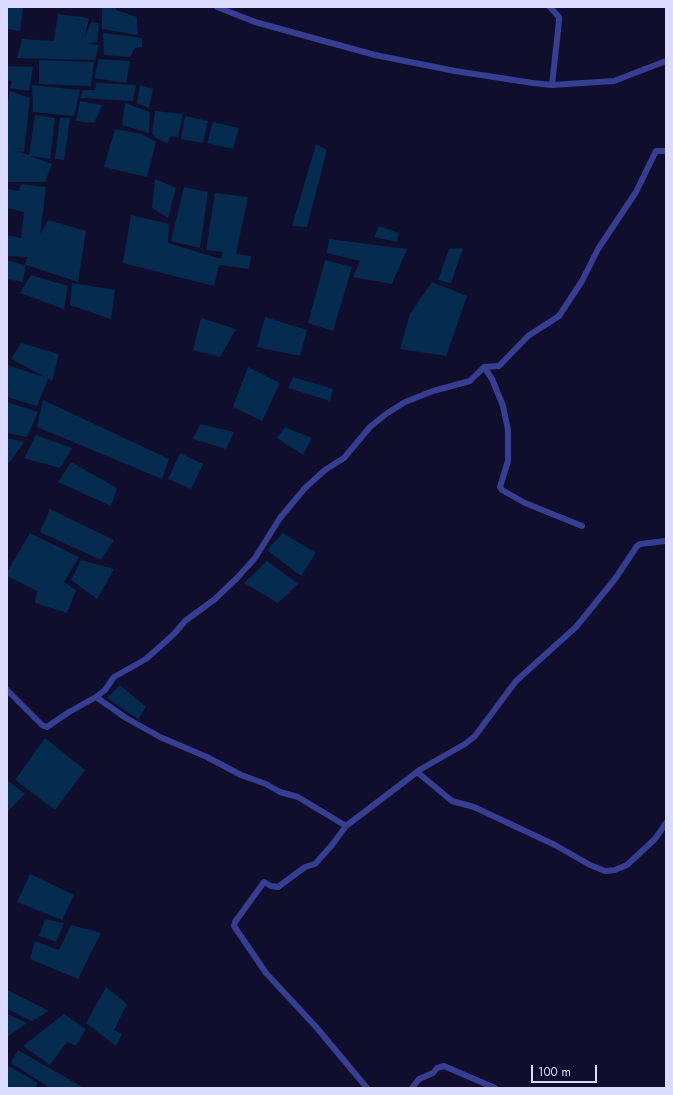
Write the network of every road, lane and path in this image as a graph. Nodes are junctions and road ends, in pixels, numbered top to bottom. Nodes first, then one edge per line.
1 (219, 7) edge
2 (550, 7) edge
3 (666, 61) edge
4 (552, 85) junction
5 (666, 151) edge
6 (484, 368) junction
7 (582, 526) dead end
8 (666, 541) edge
9 (7, 690) edge
10 (96, 697) junction
11 (417, 772) junction
12 (666, 823) edge
13 (346, 826) junction
14 (367, 1088) edge
15 (412, 1088) edge
16 (495, 1088) edge

1 - 4 street
2 - 4 street
3 - 4 street
5 - 6 street
6 - 7 street
6 - 10 street
8 - 11 street
9 - 10 street
10 - 13 street
11 - 12 street
11 - 13 street
13 - 14 street
15 - 16 street

